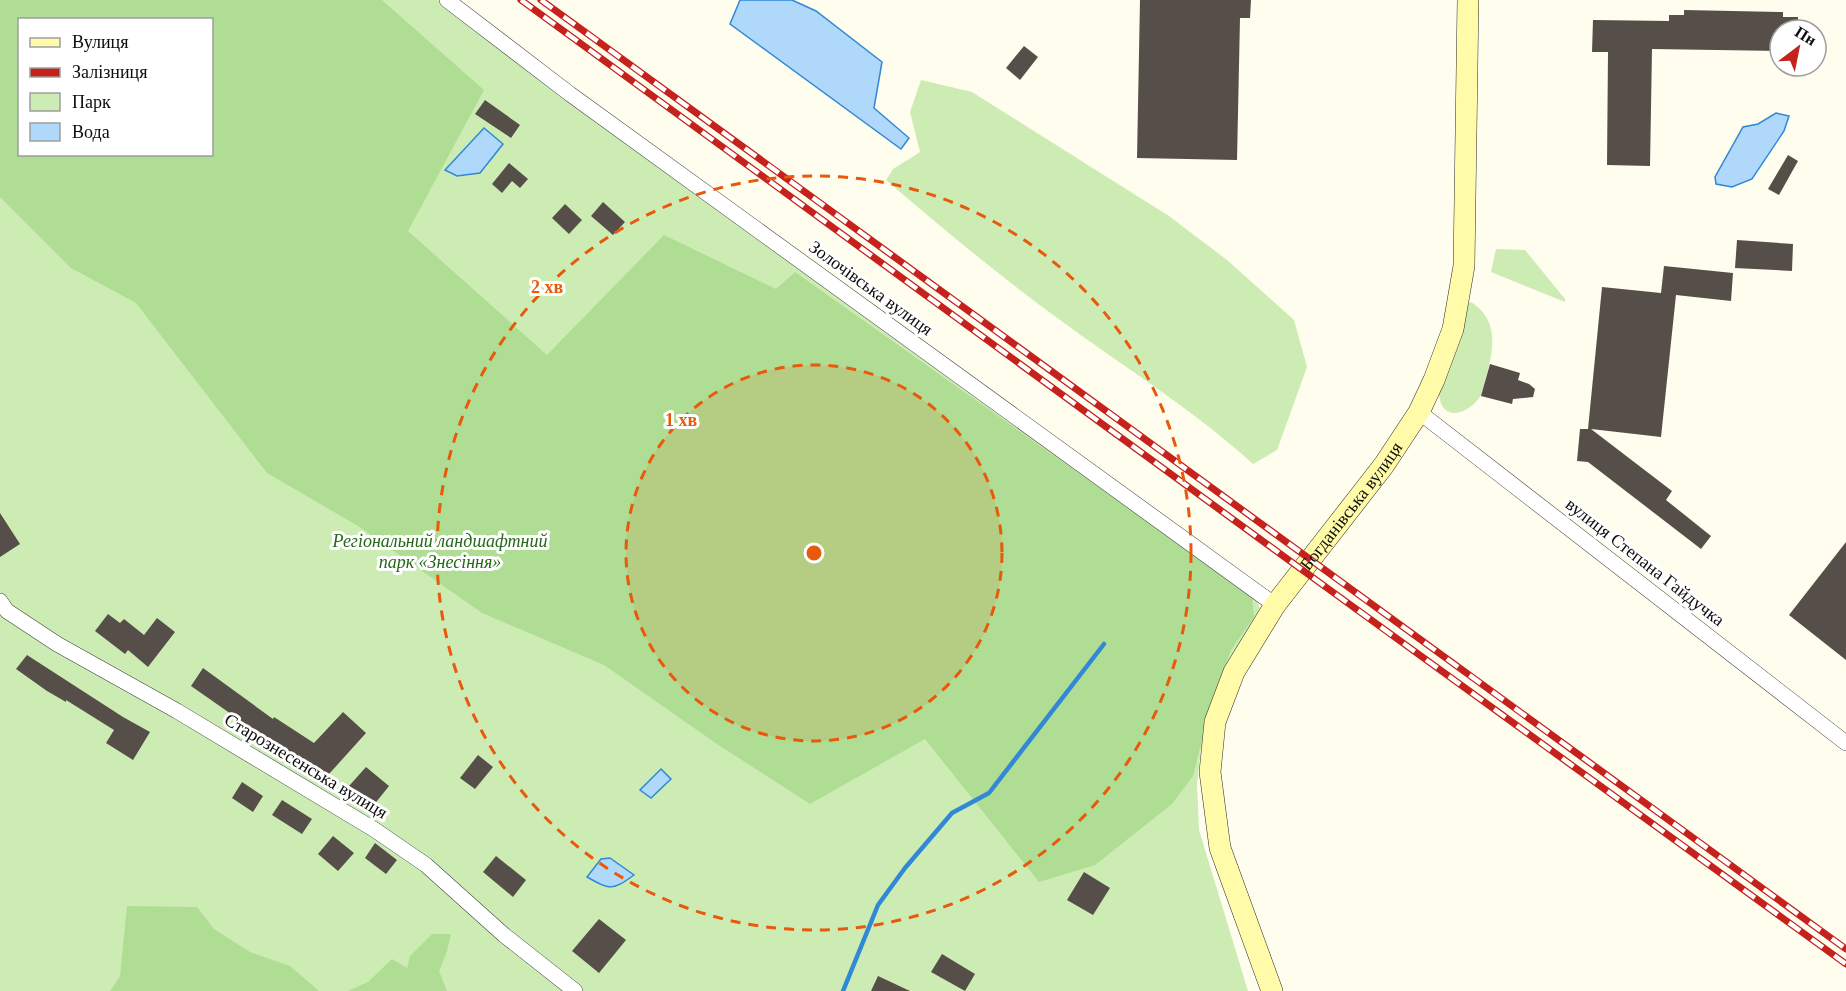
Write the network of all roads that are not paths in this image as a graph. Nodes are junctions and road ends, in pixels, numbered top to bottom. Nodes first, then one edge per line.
1 (447, 0) edge
2 (1468, 0) edge
3 (1419, 412) junction
4 (0, 601) edge
5 (1275, 605) junction
6 (1846, 743) edge
7 (575, 991) edge
8 (1272, 991) edge

1 - 5 street, Золочівська вулиця
2 - 3 main road, Богданівська вулиця
3 - 5 main road, Богданівська вулиця
3 - 6 street, вулиця Степана Гайдучка
4 - 7 street, Старознесенська вулиця
5 - 8 main road, Богданівська вулиця

